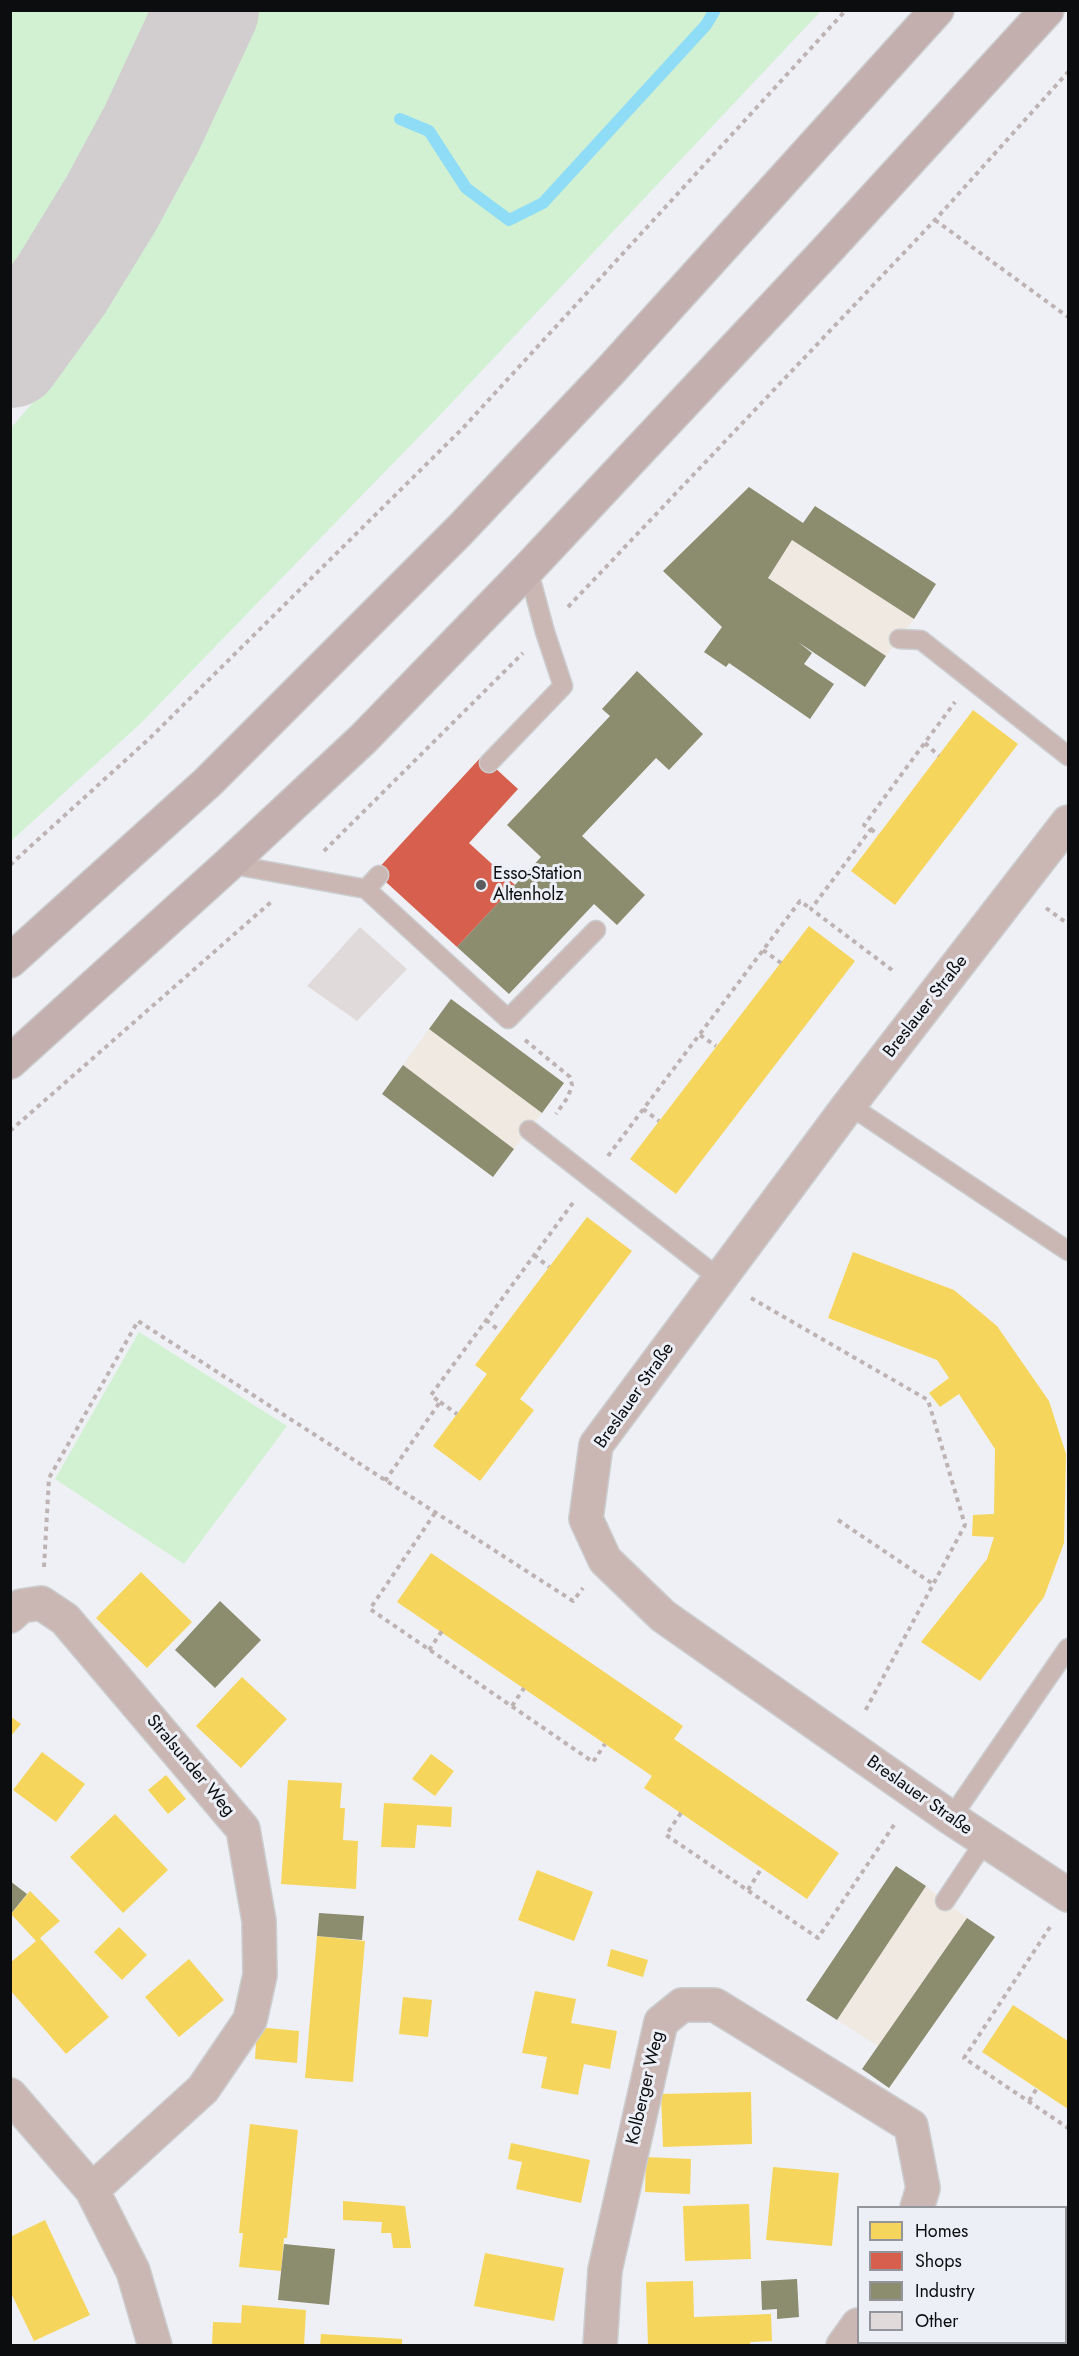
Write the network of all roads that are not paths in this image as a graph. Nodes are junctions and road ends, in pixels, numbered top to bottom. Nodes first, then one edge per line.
1 (937, 10) edge
2 (1047, 10) edge
3 (528, 569) junction
4 (899, 639) dead end
5 (1068, 756) edge
6 (489, 763) dead end
7 (1068, 822) edge
8 (230, 864) junction
9 (379, 875) dead end
10 (366, 889) junction
11 (596, 930) dead end
12 (10, 961) edge
13 (10, 1062) edge
14 (849, 1105) junction
15 (534, 1133) road end
16 (1068, 1251) edge
17 (720, 1279) junction
18 (10, 1617) edge
19 (1068, 1648) edge
20 (951, 1818) junction
21 (984, 1841) junction
22 (945, 1901) dead end
23 (1062, 1907) edge
24 (10, 2095) edge
25 (92, 2190) junction
26 (918, 2206) edge
27 (857, 2326) edge
28 (154, 2346) edge
29 (600, 2346) edge
30 (843, 2346) edge

1 - 12 highway
2 - 3 highway
3 - 6 lane
3 - 8 highway
4 - 5 lane
7 - 14 street, Breslauer Straße
8 - 10 lane
8 - 13 highway
9 - 10 lane
10 - 11 lane
14 - 16 lane
14 - 17 street, Breslauer Straße
15 - 17 lane
17 - 20 street, Breslauer Straße
18 - 25 street, Stralsunder Weg
19 - 20 lane
20 - 21 street, Breslauer Straße
21 - 22 lane
21 - 23 street, Breslauer Straße
24 - 25 street
25 - 28 street
26 - 29 street, Kolberger Weg
27 - 30 street

